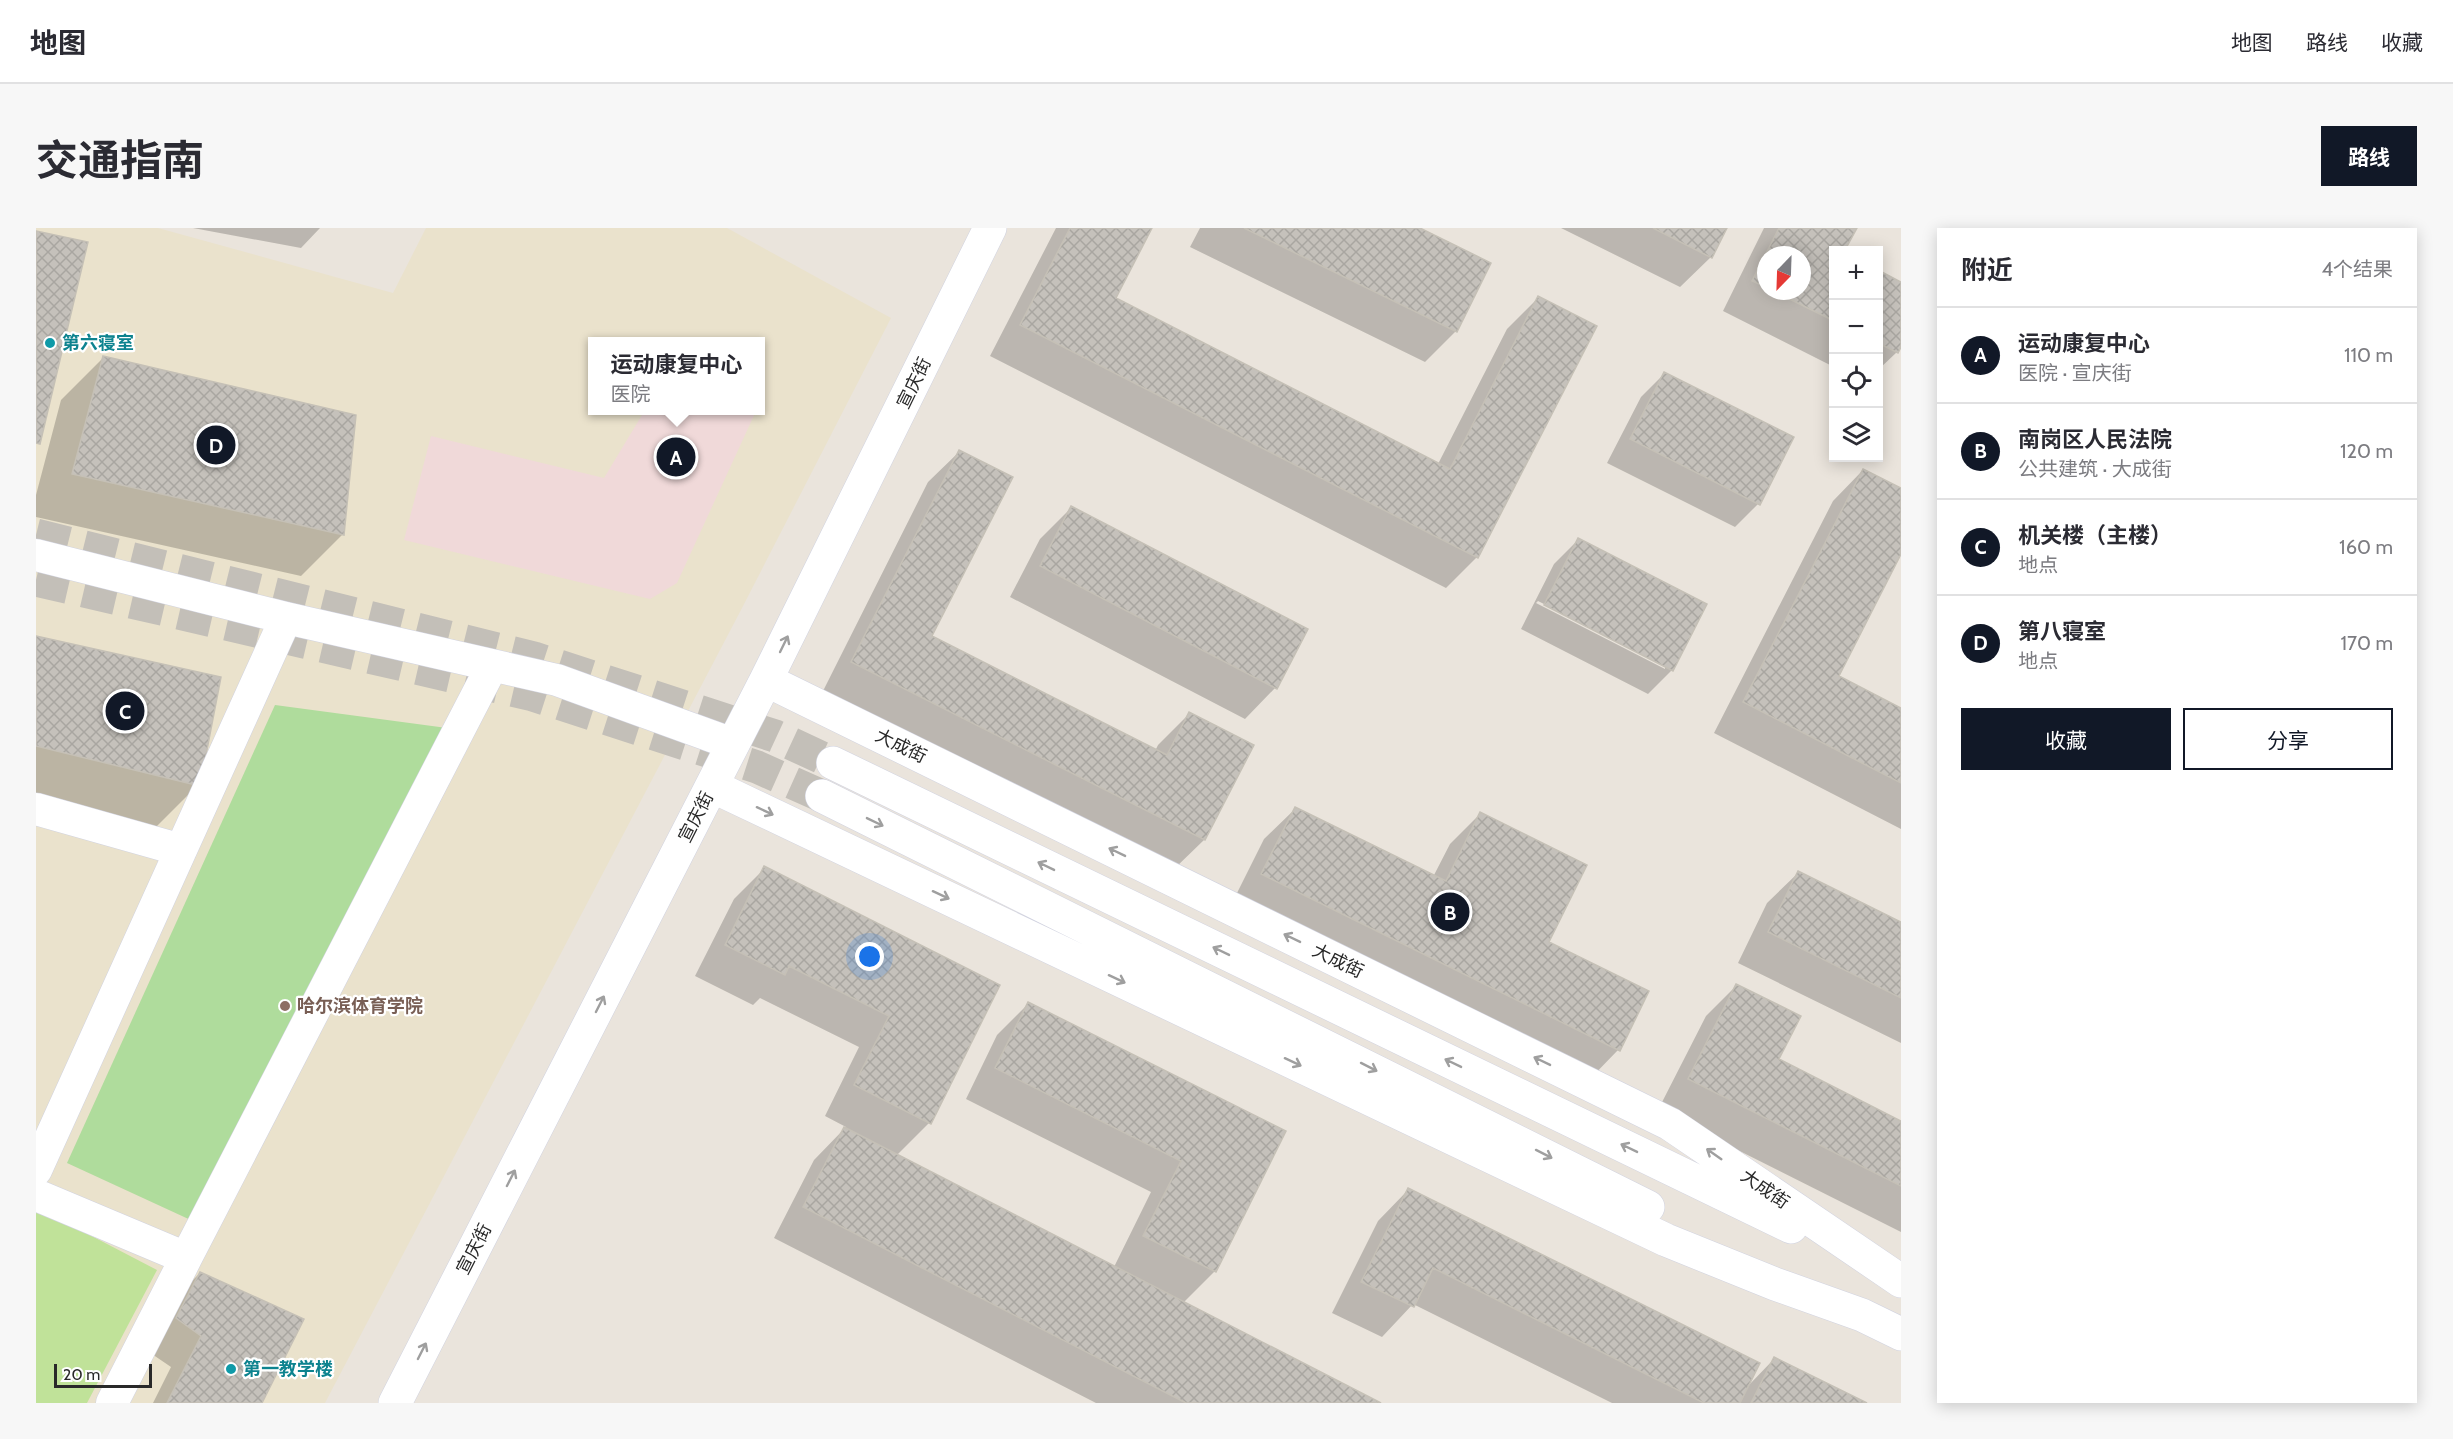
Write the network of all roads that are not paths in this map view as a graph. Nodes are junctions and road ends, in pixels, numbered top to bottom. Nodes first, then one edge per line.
1 (990, 228) edge
2 (36, 555) edge
3 (286, 618) junction
4 (492, 666) junction
5 (766, 680) junction
6 (733, 744) junction
7 (833, 763) tunnel mouth
8 (712, 786) junction
9 (822, 796) tunnel mouth
10 (36, 809) edge
11 (181, 850) junction
12 (36, 1170) edge
13 (36, 1195) edge
14 (186, 1258) junction
15 (1895, 1278) edge
16 (1862, 1315) junction
17 (1901, 1335) edge
18 (112, 1403) edge
19 (395, 1403) edge

5 -> 1 main road, 宣庆街
2 - 3 street
3 - 4 street
3 - 11 street
4 - 6 street
4 - 14 street
5 - 6 main road, 宣庆街
15 -> 5 main road, 大成街
6 - 8 main road, 宣庆街
15 -> 7 main road, 大成街
8 -> 16 main road
19 -> 8 main road, 宣庆街
9 -> 16 main road
10 - 11 street
11 - 12 street
13 - 14 street
14 - 18 street
16 - 17 main road

